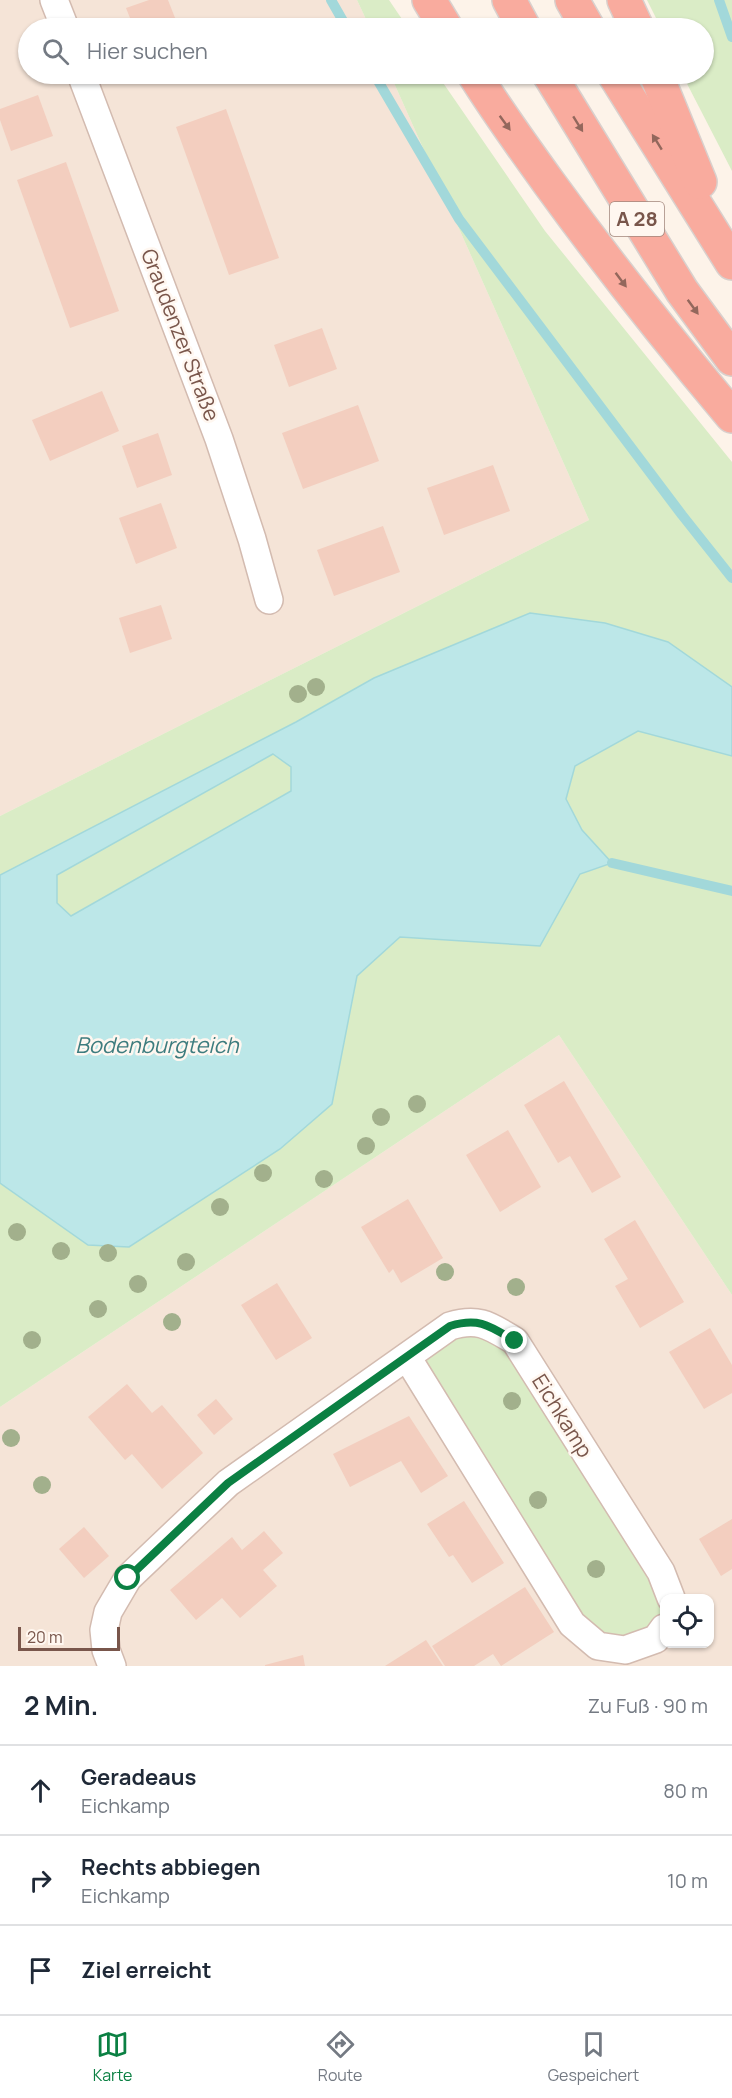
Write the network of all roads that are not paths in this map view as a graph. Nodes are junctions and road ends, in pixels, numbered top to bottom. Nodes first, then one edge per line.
1 (54, 0) edge
2 (429, 0) edge
3 (509, 0) edge
4 (572, 0) edge
5 (624, 0) edge
6 (60, 18) edge
7 (440, 18) edge
8 (519, 18) edge
9 (582, 18) edge
10 (632, 18) edge
11 (85, 84) edge
12 (480, 84) edge
13 (555, 84) edge
14 (620, 84) edge
15 (660, 84) edge
16 (732, 262) edge
17 (732, 359) edge
18 (732, 416) edge
19 (269, 600) dead end
20 (407, 1357) junction
21 (669, 1594) edge
22 (660, 1634) edge
23 (112, 1666) edge

1 - 6 street
2 - 7 highway
3 - 8 highway
4 - 9 highway
5 - 10 highway
11 - 19 street, Graudenzer Straße
12 -> 18 highway
13 -> 17 highway, A 28
16 -> 14 highway, A 28
15 - 16 highway
20 - 21 street, Eichkamp
20 - 22 street
20 - 23 street, Eichkamp

